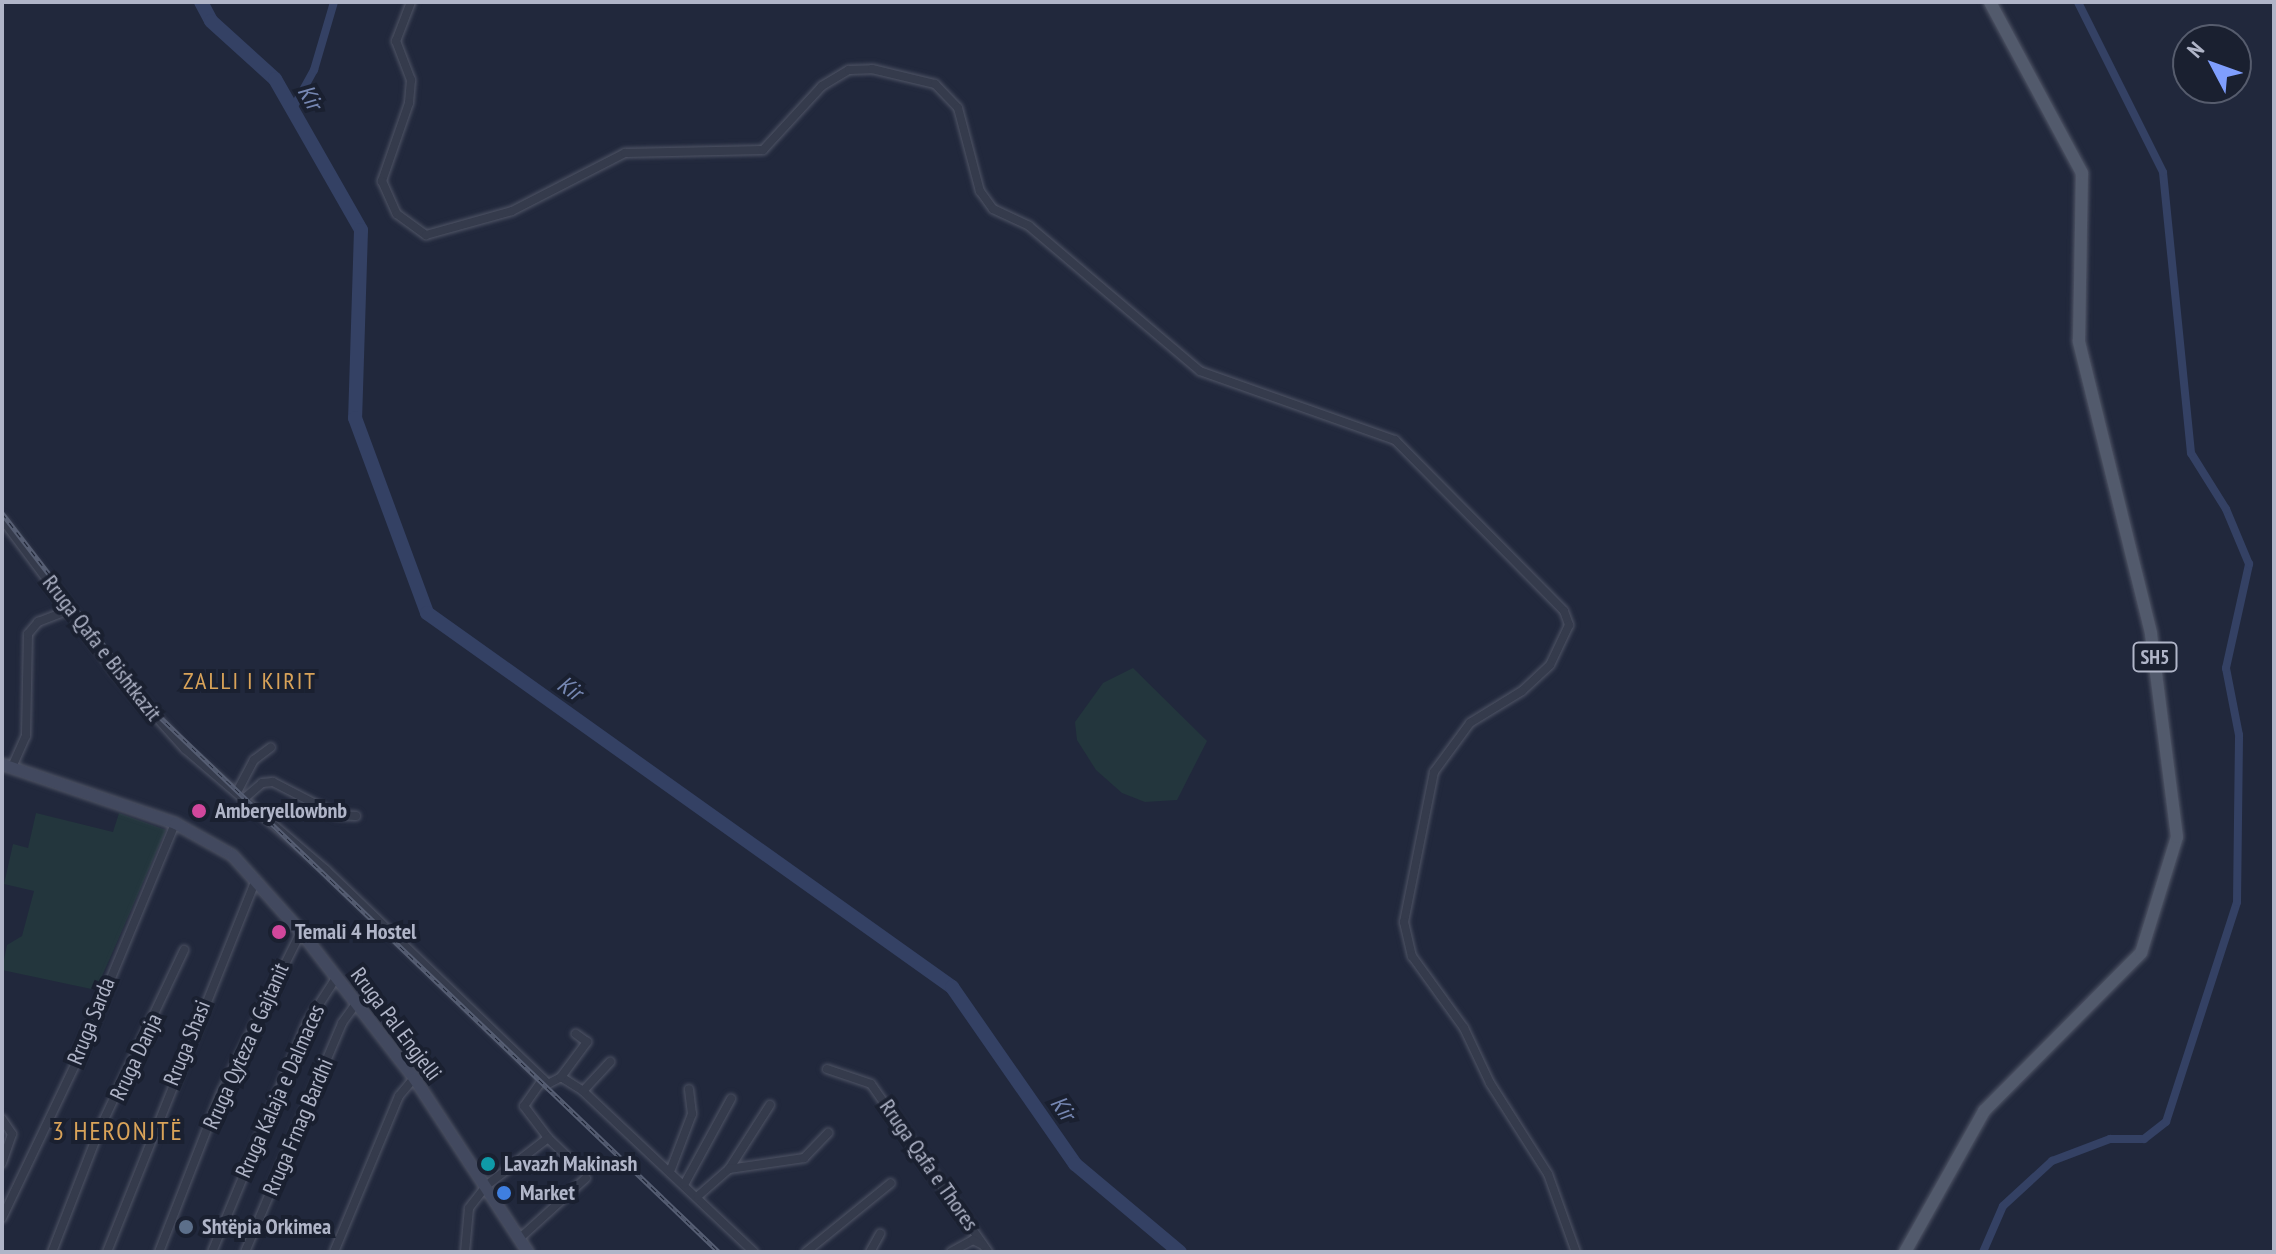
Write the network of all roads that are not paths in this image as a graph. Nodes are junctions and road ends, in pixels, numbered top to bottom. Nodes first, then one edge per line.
1 (411, 2) edge
2 (1990, 2) edge
3 (2, 519) edge
4 (67, 611) junction
5 (271, 747) dead end
6 (7, 765) edge
7 (242, 794) junction
8 (356, 816) dead end
9 (175, 823) junction
10 (256, 880) junction
11 (301, 932) junction
12 (184, 950) dead end
13 (336, 978) junction
14 (356, 1004) junction
15 (576, 1034) dead end
16 (610, 1062) dead end
17 (827, 1069) dead end
18 (561, 1077) junction
19 (414, 1078) junction
20 (543, 1079) junction
21 (689, 1089) dead end
22 (583, 1091) junction
23 (731, 1099) dead end
24 (770, 1105) dead end
25 (2, 1119) edge
26 (828, 1133) dead end
27 (548, 1138) junction
28 (571, 1160) dead end
29 (2, 1163) edge
30 (671, 1169) junction
31 (729, 1169) junction
32 (586, 1178) dead end
33 (685, 1183) junction
34 (891, 1183) dead end
35 (487, 1185) junction
36 (698, 1196) junction
37 (2, 1218) edge
38 (880, 1234) dead end
39 (520, 1238) junction
40 (986, 1249) edge
41 (52, 1252) edge
42 (107, 1252) edge
43 (159, 1252) edge
44 (212, 1252) edge
45 (245, 1252) edge
46 (334, 1252) edge
47 (465, 1252) edge
48 (528, 1252) edge
49 (754, 1252) edge
50 (806, 1252) edge
51 (870, 1252) edge
52 (951, 1252) edge
53 (1576, 1252) edge
54 (1905, 1252) edge

1 - 53 street
2 - 54 main road, SH5
3 - 4 street, Rruga Qafa e Bishtkazit
4 - 6 street, Rruga Pal Engjelli
4 - 7 street, Rruga Qafa e Bishtkazit
5 - 7 street
6 - 9 main road, Rruga Pal Engjelli
7 - 8 street
7 - 20 street, Rruga Qafa e Bishtkazit
9 - 10 main road, Rruga Pal Engjelli
9 - 37 street, Rruga Sarda
10 - 11 main road, Rruga Pal Engjelli
10 - 42 street, Rruga Shasi
11 - 13 main road, Rruga Pal Engjelli
11 - 43 street, Rruga Qyteza e Gajtanit
12 - 41 street, Rruga Danja
13 - 14 main road, Rruga Pal Engjelli
13 - 44 street, Rruga Kalaja e Dalmaces
14 - 19 main road, Rruga Pal Engjelli
14 - 45 street, Rruga Frnag Bardhi
15 - 18 street
16 - 22 street
17 - 40 street, Rruga Qafa e Thores
18 - 20 street
18 - 22 street
19 - 35 main road, Rruga Pal Engjelli
19 - 46 street
20 - 27 street
21 - 30 street
22 - 30 street
23 - 33 street
24 - 31 street
25 - 29 street
26 - 31 street
27 - 28 street
27 - 35 street
30 - 33 street
31 - 36 street
32 - 39 street
33 - 36 street
34 - 50 street
35 - 39 main road, Rruga Pal Engjelli
35 - 47 street
36 - 49 street
38 - 51 street
39 - 48 main road, Rruga Pal Engjelli
40 - 52 street, Rruga Qafa e Thores

